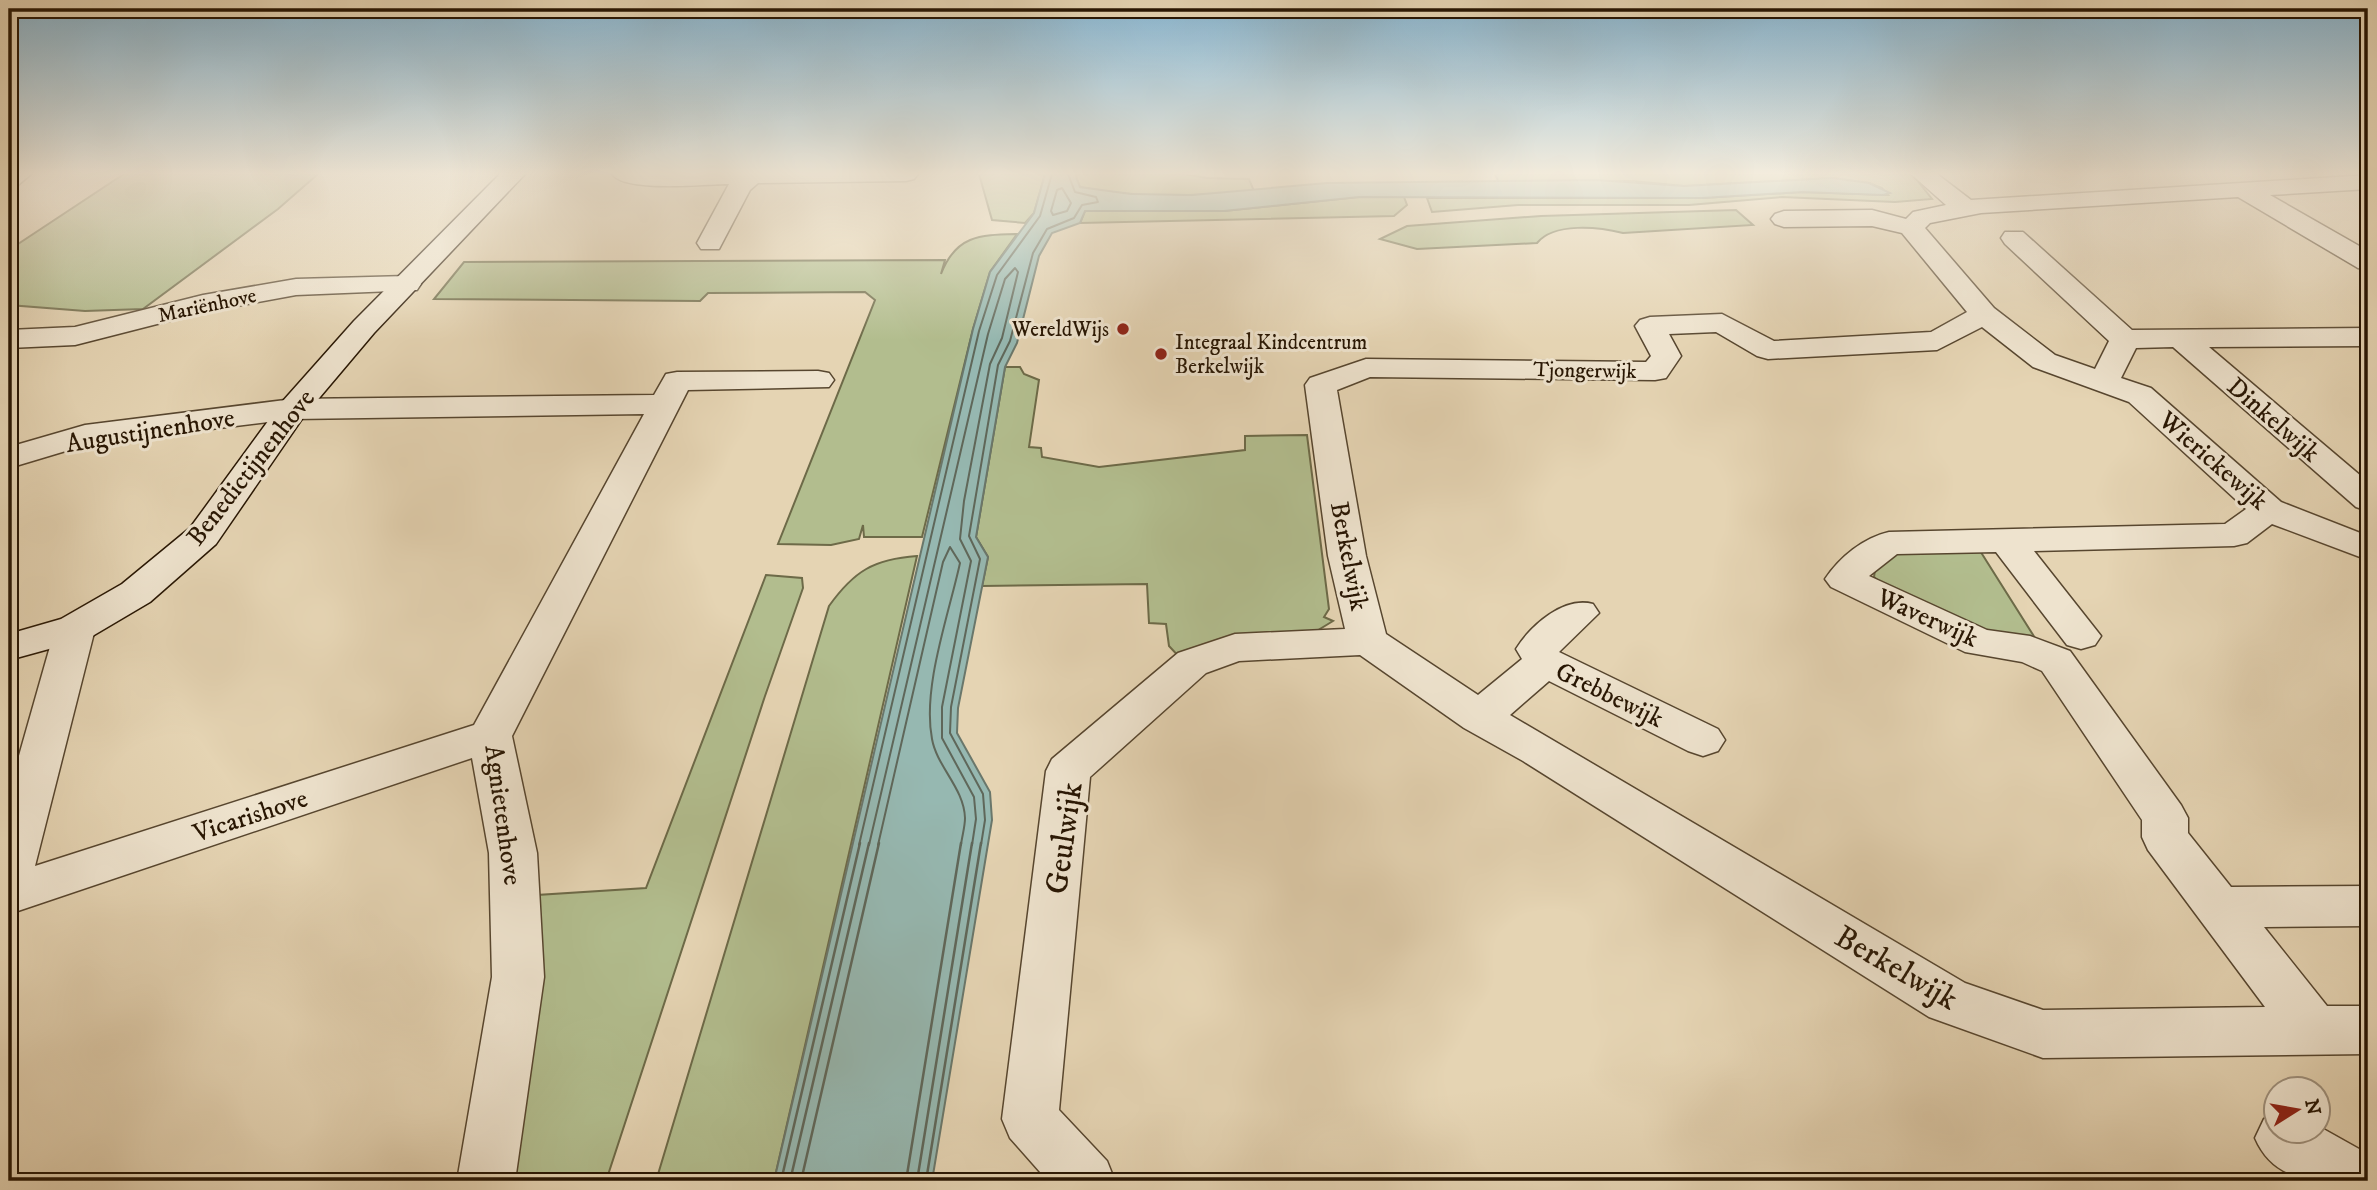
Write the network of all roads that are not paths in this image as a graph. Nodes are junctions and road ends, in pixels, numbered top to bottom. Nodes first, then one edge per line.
1 (459, 230) edge
2 (717, 230) edge
3 (1911, 230) edge
4 (2312, 230) edge
5 (2014, 238) dead end
6 (710, 243) dead end
7 (2368, 261) edge
8 (407, 284) junction
9 (1984, 314) junction
10 (2368, 337) edge
11 (2180, 338) junction
12 (9, 339) edge
13 (2125, 339) junction
14 (1366, 368) joint
15 (2063, 368) junction
16 (818, 380) dead end
17 (2104, 382) junction
18 (2070, 398) dead end
19 (665, 404) junction
20 (293, 409) junction
21 (9, 458) edge
22 (2368, 500) edge
23 (2268, 510) junction
24 (2006, 540) junction
25 (2368, 549) edge
26 (1579, 613) dead end
27 (75, 629) junction
28 (2081, 636) dead end
29 (1368, 641) junction
30 (9, 647) edge
31 (1545, 662) junction
32 (1479, 717) junction
33 (490, 736) junction
34 (1703, 740) dead end
35 (18, 806) edge
36 (9, 874) edge
37 (9, 894) edge
38 (2368, 906) edge
39 (2220, 907) junction
40 (2349, 1037) edge
41 (2294, 1144) edge
42 (486, 1181) edge
43 (1086, 1181) edge
44 (2359, 1181) edge

1 - 8 street, Benedictijnenhove
2 - 6 street
3 - 9 street, Wierickewijk
4 - 7 street
5 - 13 street
8 - 12 street, Mariënhove
8 - 20 street, Benedictijnenhove
9 - 14 street, Tjongerwijk
9 - 15 street, Wierickewijk
10 - 11 street, Dinkelwijk
11 - 13 street, Dinkelwijk
11 - 22 street, Dinkelwijk
13 - 17 street
14 - 29 street, Berkelwijk
15 - 17 street, Wierickewijk
15 - 18 street
16 - 19 street, Agnietenhove
17 - 23 street, Wierickewijk
19 - 20 street
19 - 33 street, Agnietenhove
20 - 21 street, Augustijnenhove
20 - 27 street, Benedictijnenhove
23 - 24 street, Waverwijk
23 - 25 street, Wierickewijk
24 - 28 street
24 - 39 street, Waverwijk
26 - 31 street, Grebbewijk
27 - 30 street, Benedictijnenhove
27 - 35 street
29 - 32 street, Berkelwijk
29 - 43 street, Geulwijk
31 - 32 street
31 - 34 street, Grebbewijk
32 - 40 street, Berkelwijk
33 - 37 street, Vicarishove
33 - 42 street, Agnietenhove
35 - 36 street
38 - 39 street
39 - 40 street, Waverwijk
41 - 44 street

